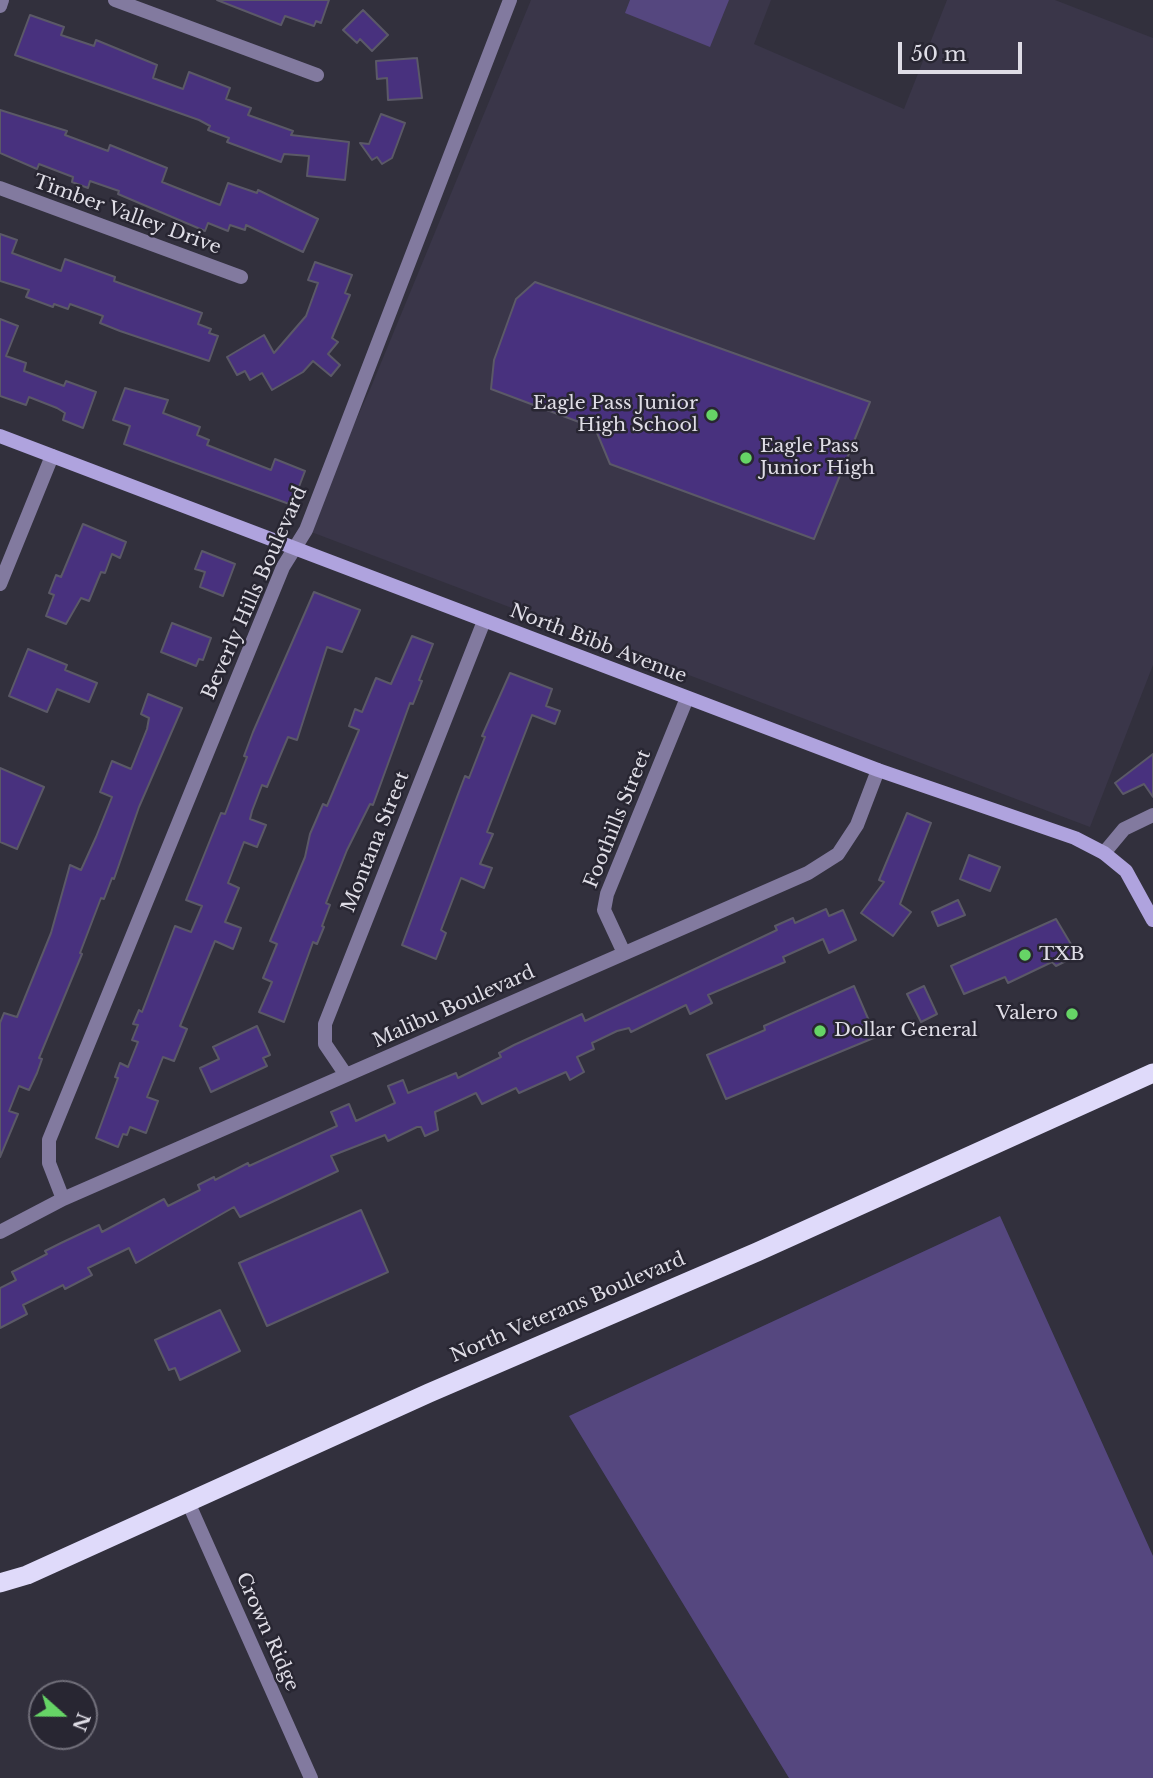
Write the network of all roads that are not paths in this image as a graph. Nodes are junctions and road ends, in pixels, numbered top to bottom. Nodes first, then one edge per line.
1 (2, 0) edge
2 (115, 0) edge
3 (510, 0) edge
4 (0, 6) edge
5 (317, 75) dead end
6 (0, 188) edge
7 (242, 277) dead end
8 (0, 436) edge
9 (52, 456) junction
10 (295, 549) junction
11 (0, 584) edge
12 (484, 621) junction
13 (687, 698) junction
14 (878, 770) junction
15 (1153, 815) edge
16 (1104, 853) junction
17 (1153, 920) edge
18 (624, 953) junction
19 (1153, 1073) edge
20 (346, 1075) junction
21 (63, 1199) junction
22 (0, 1232) edge
23 (188, 1502) junction
24 (0, 1583) edge
25 (312, 1778) edge

1 - 4 street
2 - 5 street
3 - 10 street, Beverly Hills Boulevard
6 - 7 street, Timber Valley Drive
8 - 9 main road, North Bibb Avenue
9 - 10 main road, North Bibb Avenue
9 - 11 street
10 - 12 main road, North Bibb Avenue
10 - 21 street, Beverly Hills Boulevard
12 - 13 main road, North Bibb Avenue
12 - 20 street, Montana Street
13 - 14 main road, North Bibb Avenue
13 - 18 street, Foothills Street
14 - 16 main road, North Bibb Avenue
14 - 18 street, Malibu Boulevard
15 - 16 street
16 - 17 main road, North Bibb Avenue
18 - 20 street, Malibu Boulevard
19 - 23 highway, North Veterans Boulevard
20 - 21 street, Malibu Boulevard
21 - 22 street, Malibu Boulevard
23 - 24 highway, North Veterans Boulevard
23 - 25 street, Crown Ridge

